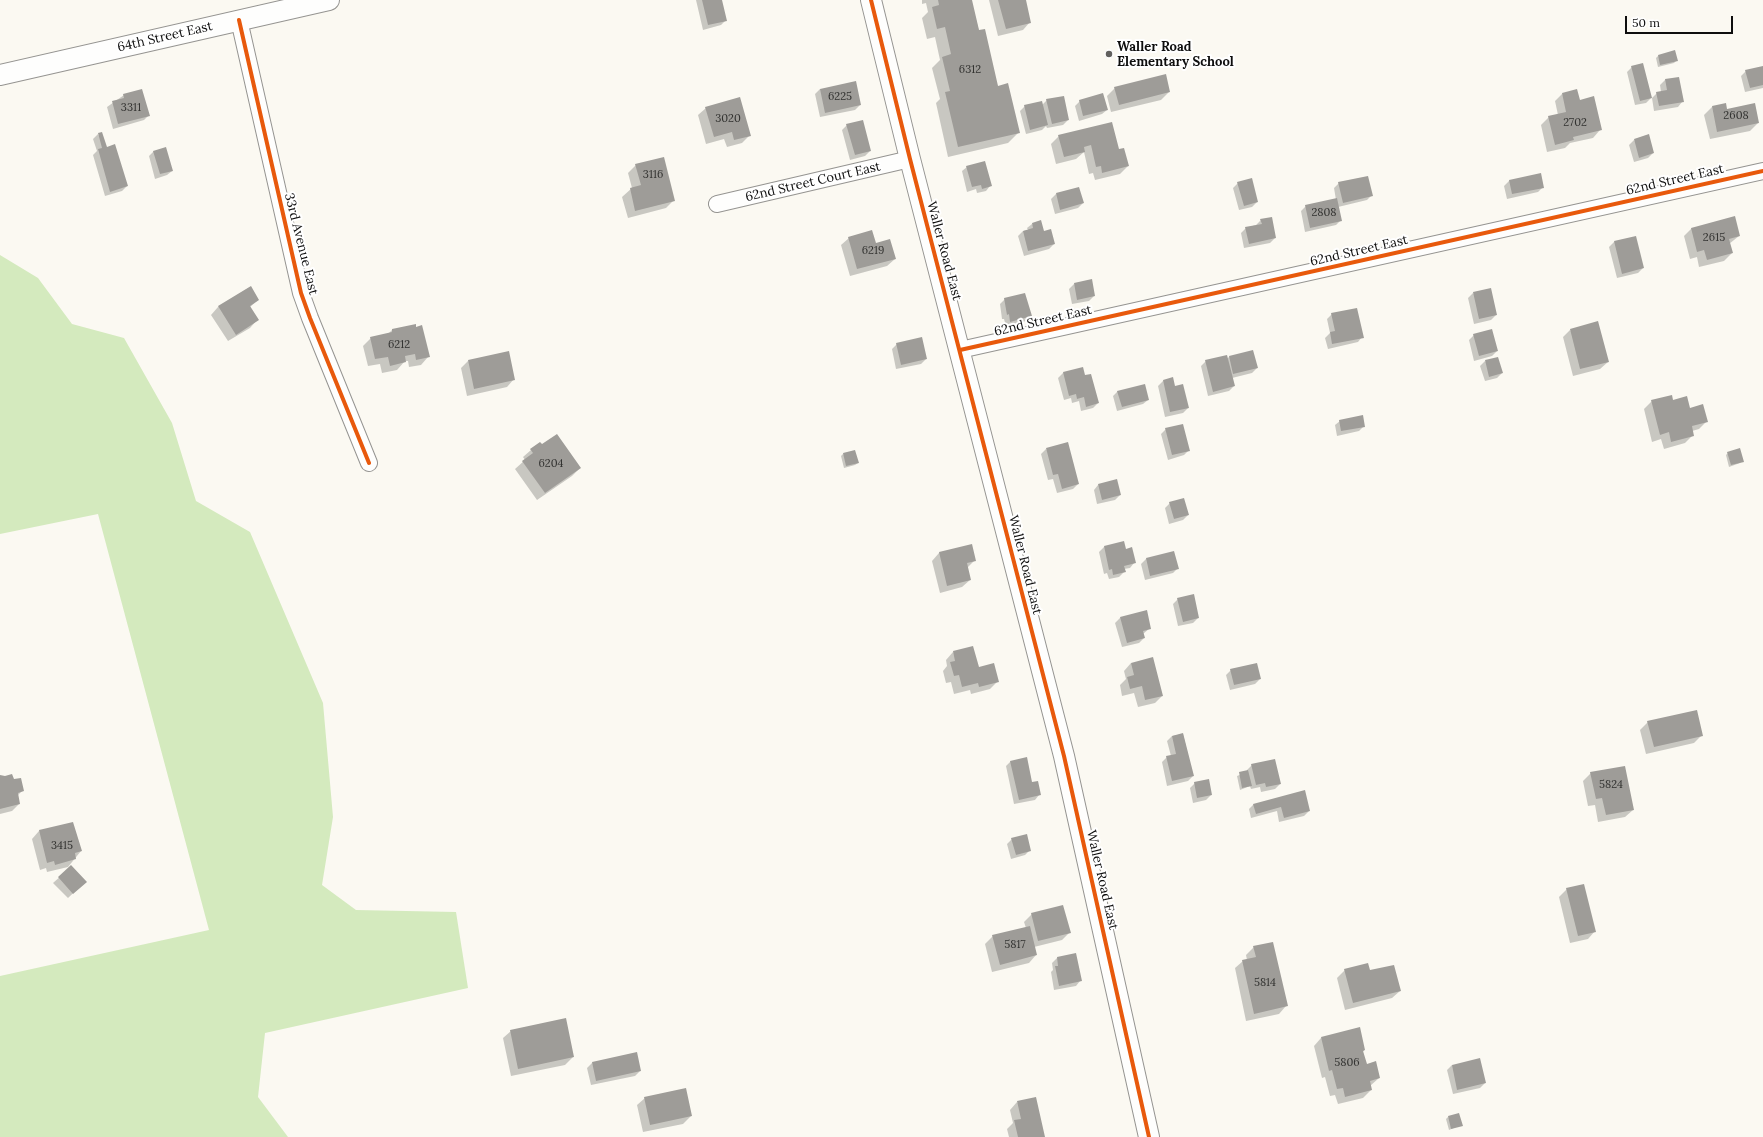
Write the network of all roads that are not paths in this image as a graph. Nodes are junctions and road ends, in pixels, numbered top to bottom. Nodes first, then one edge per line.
1 (329, 0) edge
2 (871, 0) edge
3 (239, 20) junction
4 (0, 75) edge
5 (910, 159) junction
6 (1763, 171) edge
7 (717, 204) dead end
8 (960, 350) junction
9 (369, 463) dead end
10 (1150, 1137) edge

1 - 3 street, 64th Street East
2 - 5 street, Waller Road East
3 - 4 street, 64th Street East
3 - 9 street, 33rd Avenue East
5 - 7 street, 62nd Street Court East
5 - 8 street, Waller Road East
6 - 8 street, 62nd Street East
8 - 10 street, Waller Road East

